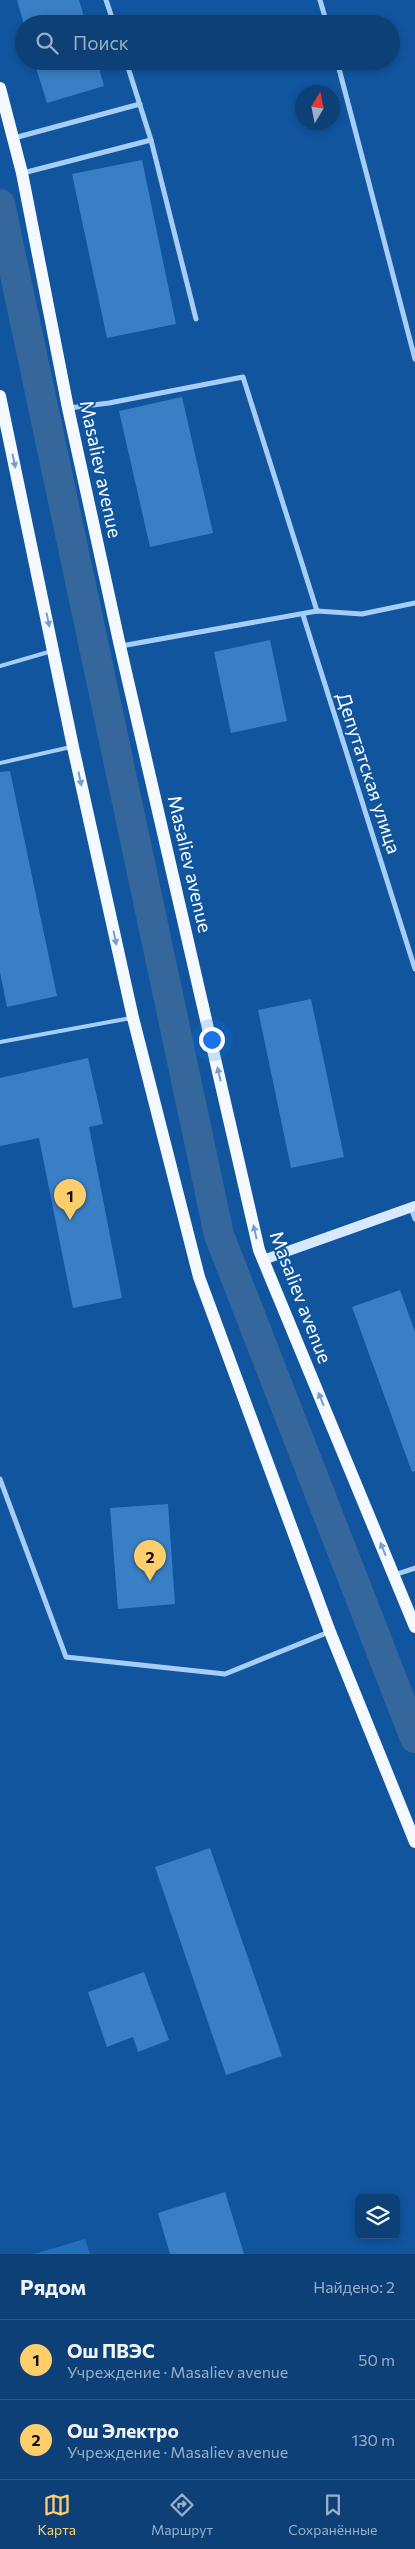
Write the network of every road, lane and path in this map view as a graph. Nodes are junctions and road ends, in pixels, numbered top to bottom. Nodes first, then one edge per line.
1 (106, 0) edge
2 (320, 0) edge
3 (111, 15) edge
4 (324, 15) edge
5 (129, 70) edge
6 (339, 70) edge
7 (0, 88) edge
8 (140, 104) junction
9 (14, 138) junction
10 (151, 140) junction
11 (22, 173) junction
12 (196, 319) dead end
13 (415, 359) edge
14 (0, 396) edge
15 (68, 408) junction
16 (415, 603) edge
17 (317, 611) junction
18 (303, 615) junction
19 (120, 646) junction
20 (54, 650) junction
21 (0, 666) edge
22 (73, 747) junction
23 (0, 763) edge
24 (415, 969) edge
25 (133, 1018) junction
26 (0, 1042) edge
27 (413, 1207) edge
28 (415, 1219) edge
29 (264, 1260) junction
30 (0, 1479) edge
31 (415, 1568) edge
32 (394, 1575) junction
33 (415, 1627) edge
34 (330, 1632) junction
35 (415, 1842) edge

1 - 3 street
2 - 4 street
5 - 8 street
6 - 13 street
7 - 9 main road, Masaliev avenue
8 - 9 street
8 - 10 street
9 - 11 main road, Masaliev avenue
10 - 11 street
10 - 12 street
11 - 15 main road, Masaliev avenue
14 -> 20 main road
15 - 17 street
15 - 19 main road, Masaliev avenue
16 - 17 street
17 - 18 street
18 - 19 street
18 - 24 street, Депутатская улица
29 -> 19 main road, Masaliev avenue
20 - 21 lane
20 - 22 main road
22 - 23 lane
22 -> 25 main road
25 - 26 lane
25 - 34 main road
27 - 28 street
27 - 29 street
32 -> 29 main road, Masaliev avenue
30 - 34 street
31 - 32 street
32 - 33 main road, Masaliev avenue
34 - 35 main road

